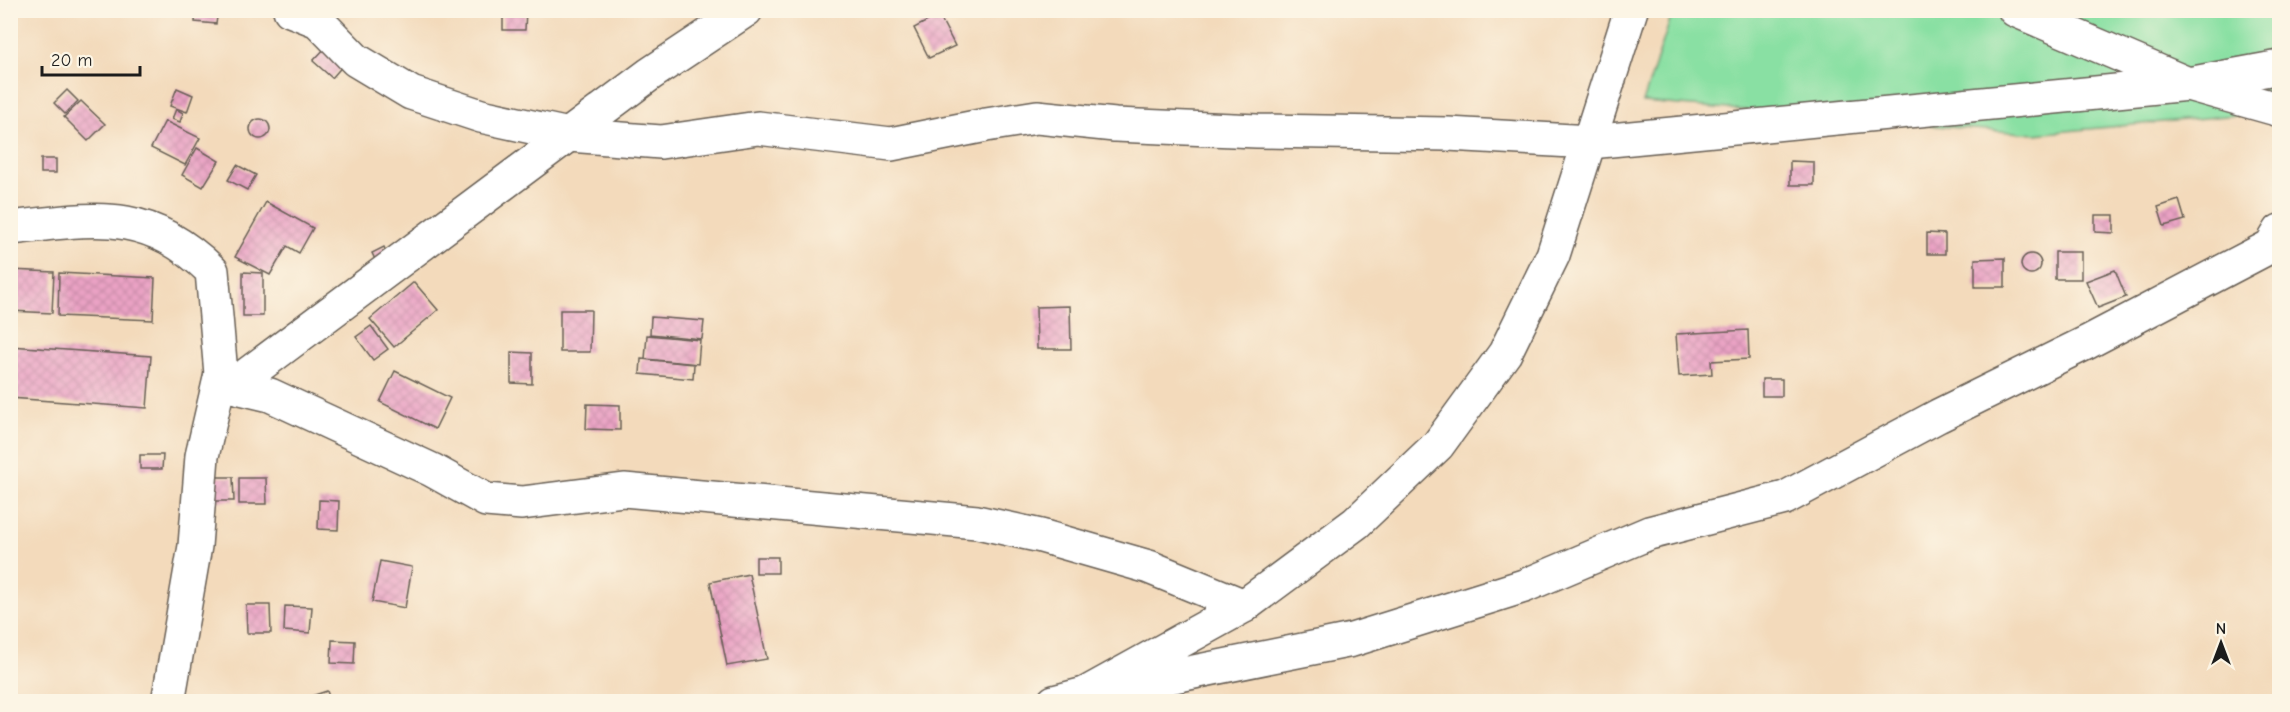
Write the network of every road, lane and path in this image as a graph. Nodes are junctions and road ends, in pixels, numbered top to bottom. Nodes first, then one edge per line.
1 (290, 10) edge
2 (746, 10) edge
3 (1631, 10) edge
4 (2015, 10) edge
5 (2280, 67) edge
6 (2188, 84) junction
7 (2280, 110) edge
8 (569, 135) junction
9 (1590, 142) junction
10 (10, 228) edge
11 (2280, 231) edge
12 (226, 380) junction
13 (1244, 606) junction
14 (1070, 698) edge
15 (168, 702) edge

1 - 8 street
2 - 8 street
3 - 9 street
4 - 6 street
5 - 6 street
6 - 7 street
6 - 9 street
8 - 9 street
8 - 12 street
9 - 13 street
10 - 12 street
11 - 14 street
12 - 13 street
12 - 15 street
13 - 14 street

